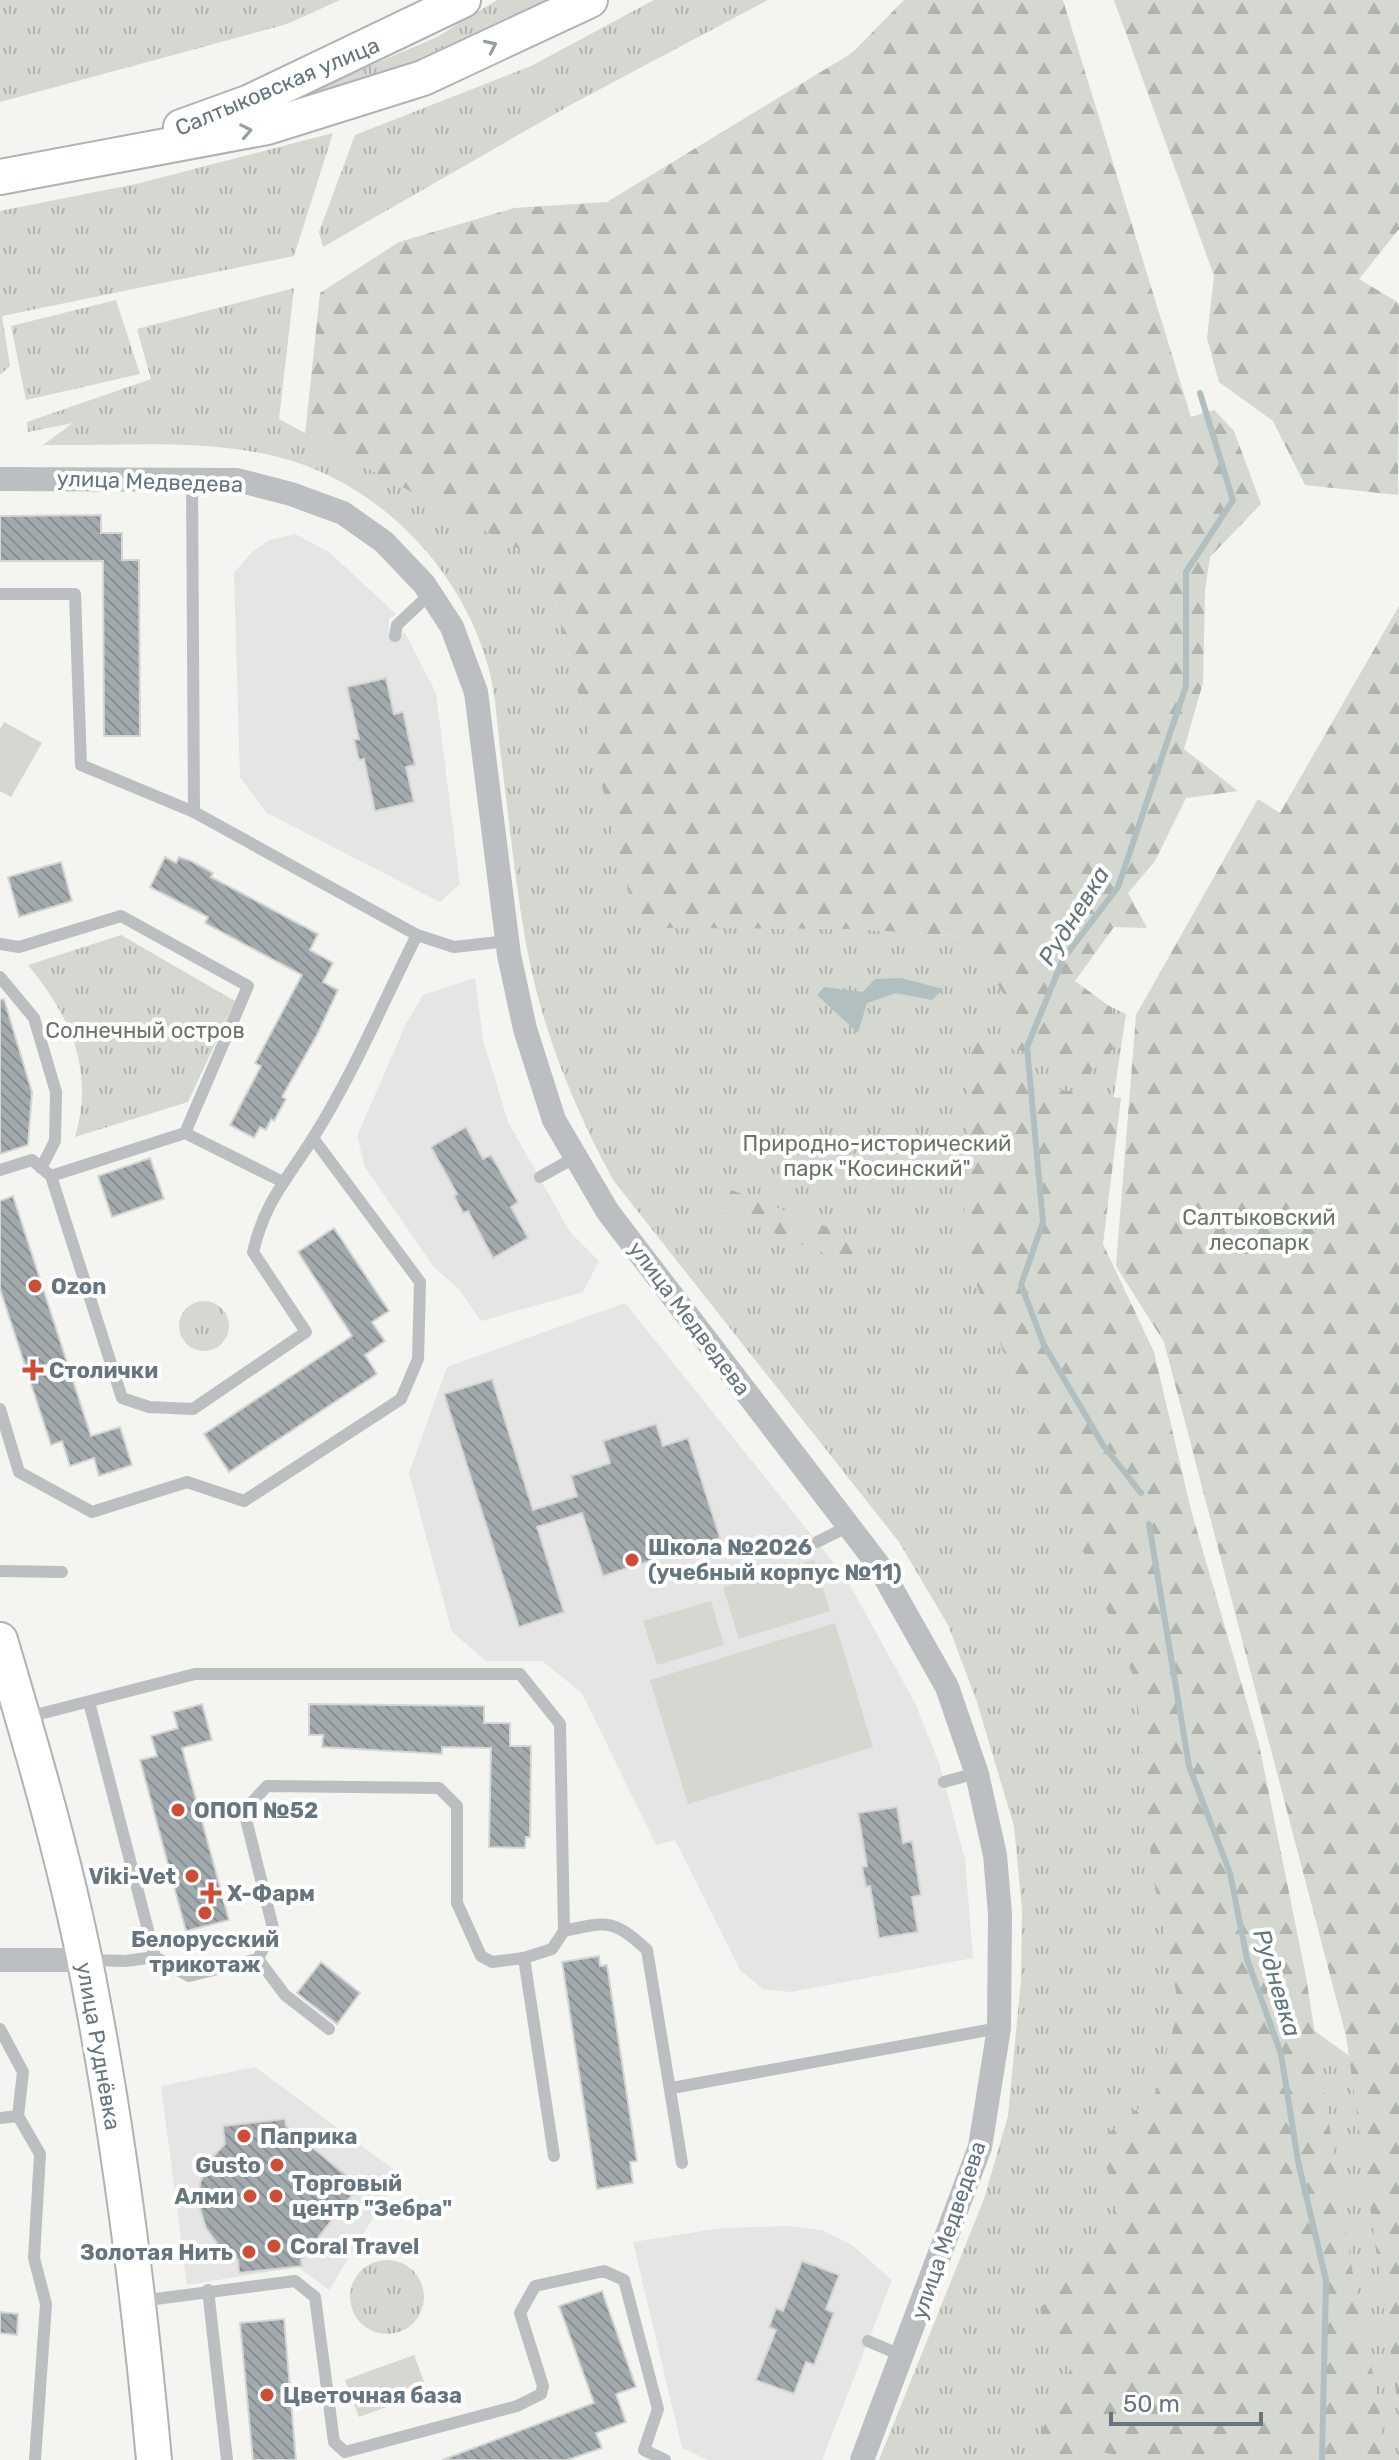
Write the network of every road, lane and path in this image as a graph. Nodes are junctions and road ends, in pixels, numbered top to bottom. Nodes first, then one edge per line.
1 (463, 0) edge
2 (590, 0) edge
3 (87, 162) junction
4 (0, 177) edge
5 (192, 478) junction
6 (0, 479) edge
7 (0, 594) edge
8 (430, 594) junction
9 (395, 636) dead end
10 (194, 812) junction
11 (417, 935) junction
12 (508, 941) junction
13 (0, 944) edge
14 (0, 977) edge
15 (185, 1133) junction
16 (313, 1138) junction
17 (574, 1158) junction
18 (0, 1170) edge
19 (46, 1172) junction
20 (540, 1177) dead end
21 (281, 1181) junction
22 (0, 1409) edge
23 (849, 1526) junction
24 (817, 1542) dead end
25 (0, 1571) edge
26 (62, 1572) dead end
27 (0, 1640) edge
28 (89, 1702) junction
29 (23, 1718) junction
30 (976, 1773) junction
31 (944, 1782) dead end
32 (564, 1931) junction
33 (155, 1957) junction
34 (524, 1958) junction
35 (258, 1959) junction
36 (0, 1960) edge
37 (84, 1960) junction
38 (999, 2028) junction
39 (0, 2029) edge
40 (329, 2029) dead end
41 (672, 2088) junction
42 (18, 2116) junction
43 (0, 2118) edge
44 (554, 2156) dead end
45 (682, 2163) dead end
46 (208, 2290) junction
47 (140, 2301) junction
48 (868, 2341) dead end
49 (903, 2356) junction
50 (640, 2455) edge
51 (35, 2460) edge
52 (154, 2460) edge
53 (227, 2460) edge
54 (665, 2460) edge
55 (862, 2460) edge

1 - 3 main road, Салтыковская улица
3 -> 2 main road, Салтыковская улица
3 - 4 main road, Салтыковская улица
5 - 6 street, улица Медведева
5 - 8 street, улица Медведева
5 - 10 lane
7 - 10 lane
8 - 9 lane
8 - 12 street, улица Медведева
10 - 11 lane
11 - 12 lane
11 - 16 lane
12 - 17 street, улица Медведева
13 - 15 lane
14 - 19 lane
15 - 19 lane
15 - 21 lane
16 - 21 lane
16 - 22 lane
17 - 20 lane
17 - 23 street, улица Медведева
18 - 19 lane
19 - 21 lane
23 - 24 lane
23 - 30 street, улица Медведева
25 - 26 lane
27 - 29 main road, улица Руднёвка
28 - 29 lane
28 - 32 lane
28 - 33 lane
29 - 37 main road, улица Руднёвка
30 - 31 lane
30 - 38 street, улица Медведева
32 - 34 lane
32 - 41 lane
33 - 35 lane
33 - 37 lane
34 - 35 lane
34 - 44 lane
35 - 40 lane
36 - 37 street
37 - 47 main road, улица Руднёвка
38 - 41 lane
38 - 49 street, улица Медведева
39 - 42 lane
41 - 45 lane
42 - 43 lane
42 - 51 lane
46 - 47 lane
46 - 50 lane
46 - 53 lane
47 - 52 main road, улица Руднёвка
48 - 49 lane
49 - 55 street, улица Медведева
50 - 54 lane

